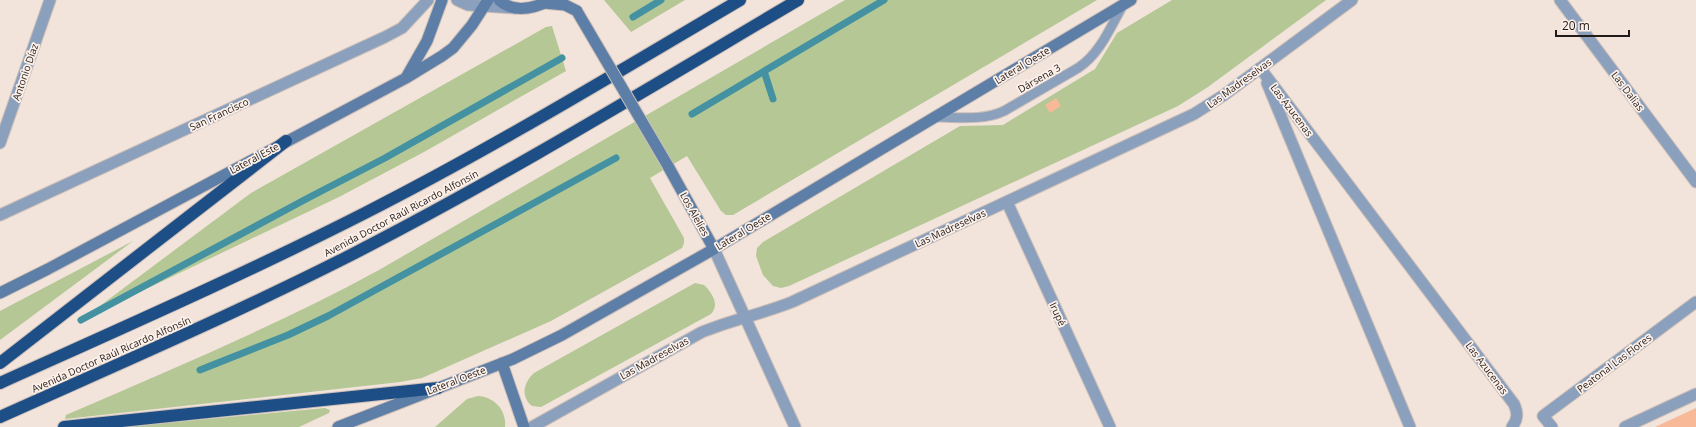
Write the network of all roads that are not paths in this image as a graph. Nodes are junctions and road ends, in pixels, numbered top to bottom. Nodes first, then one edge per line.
1 (50, 0) edge
2 (428, 0) edge
3 (442, 0) edge
4 (457, 0) edge
5 (499, 0) edge
6 (740, 0) edge
7 (798, 0) edge
8 (1352, 0) edge
9 (1560, 0) edge
10 (547, 2) edge
11 (1127, 2) edge
12 (486, 3) edge
13 (516, 8) junction
14 (577, 8) edge
15 (1260, 68) junction
16 (406, 78) junction
17 (934, 117) junction
18 (286, 141) junction
19 (0, 143) edge
20 (1696, 182) edge
21 (1007, 202) junction
22 (0, 215) edge
23 (714, 249) junction
24 (0, 293) edge
25 (1696, 302) edge
26 (745, 318) junction
27 (0, 363) edge
28 (502, 363) junction
29 (0, 383) edge
30 (438, 388) junction
31 (1696, 394) edge
32 (0, 418) edge
33 (64, 427) edge
34 (338, 427) edge
35 (524, 427) edge
36 (532, 427) edge
37 (795, 427) edge
38 (1110, 427) edge
39 (1410, 427) edge
40 (1512, 427) edge
41 (1552, 427) edge
42 (1625, 427) edge

1 - 19 street, Antonio Díaz
2 - 22 street, San Francisco
3 - 16 main road
4 - 12 street
5 - 13 main road
6 - 29 highway, Avenida Doctor Raúl Ricardo Alfonsín
7 - 32 highway, Avenida Doctor Raúl Ricardo Alfonsín
8 - 15 street, Las Madreselvas
9 - 20 street, Las Dalias
10 - 13 main road
10 - 14 main road, Los Alelíes
11 - 17 main road, Lateral Oeste
11 - 17 lane, Dársena 3
12 - 13 street
12 - 16 main road, Lateral Este
14 - 23 main road, Los Alelíes, bridge
15 - 21 street, Las Madreselvas
15 - 39 street, Las Azucenas
15 - 40 street, Las Azucenas
16 - 18 main road, Lateral Este
17 - 23 main road, Lateral Oeste
18 - 24 main road, Lateral Este
18 - 27 highway
21 - 26 street, Las Madreselvas
21 - 38 street, Irupé
23 - 26 street, Los Alelíes
23 - 28 main road, Lateral Oeste
25 - 41 street, Peatonal Las Flores
26 - 36 street, Las Madreselvas
26 - 37 street, Los Alelíes
28 - 30 main road, Lateral Oeste
28 - 35 main road
30 - 33 highway
30 - 34 main road, Lateral Oeste
31 - 42 street

